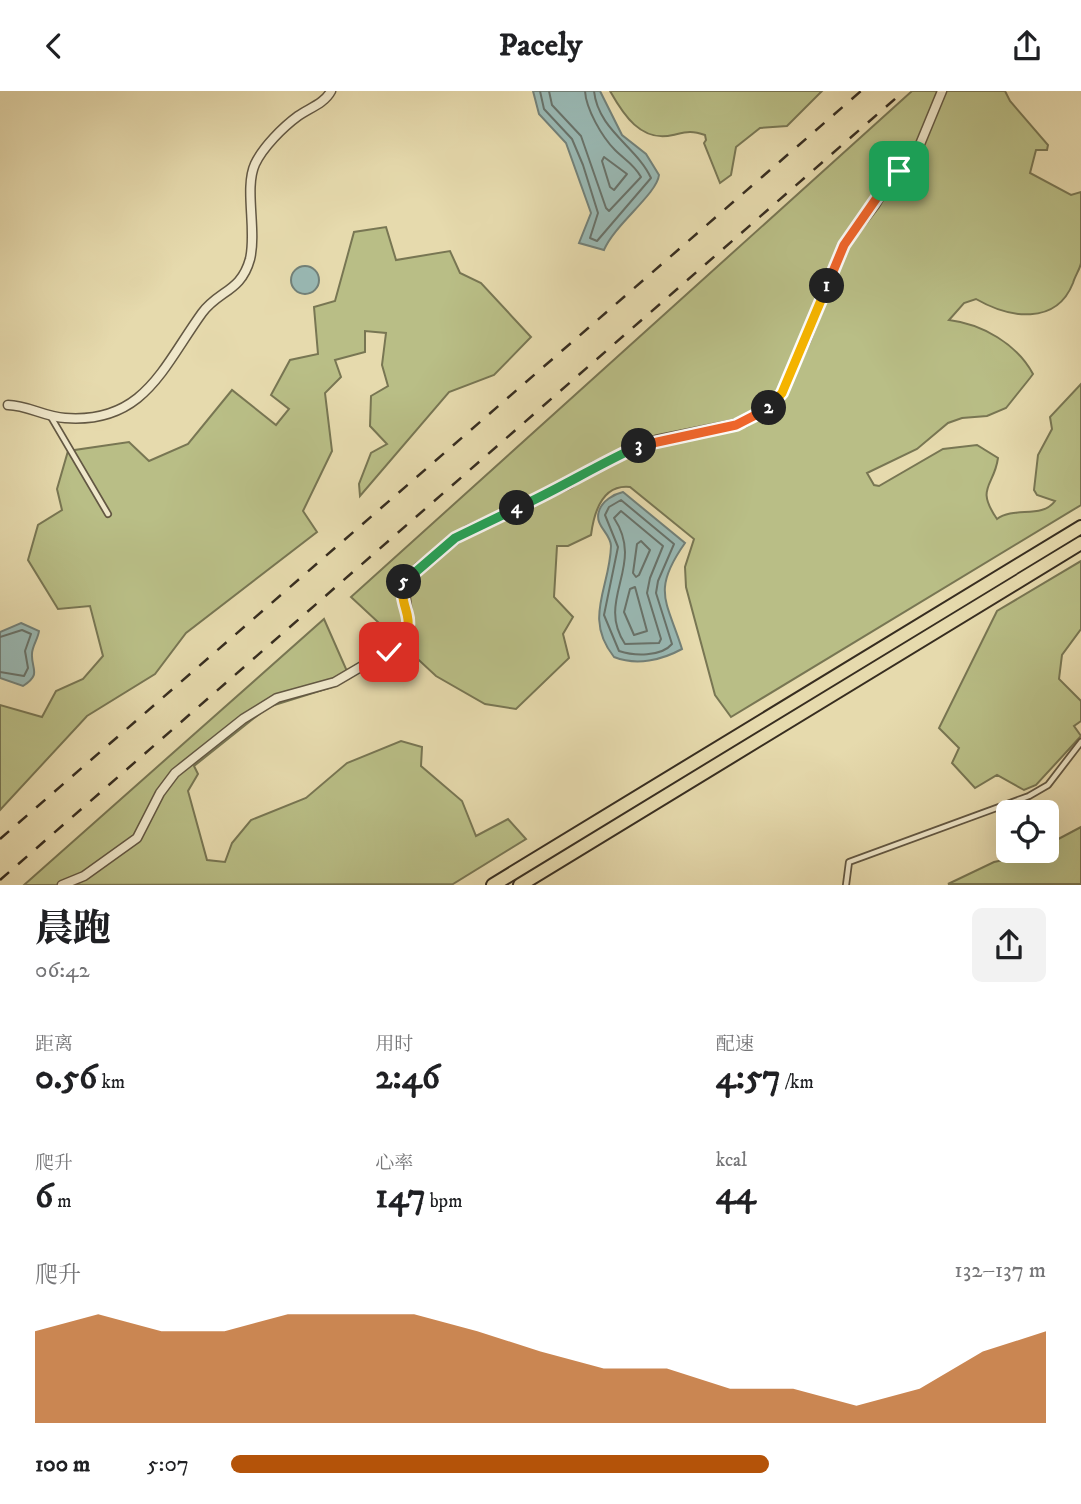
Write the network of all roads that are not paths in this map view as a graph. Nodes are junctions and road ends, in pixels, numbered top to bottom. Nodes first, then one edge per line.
1 (331, 91) edge
2 (942, 91) edge
3 (8, 405) dead end
4 (51, 416) junction
5 (108, 514) dead end
6 (1081, 527) edge
7 (1081, 543) edge
8 (1081, 742) edge
9 (62, 884) edge
10 (493, 884) edge
11 (520, 884) edge
12 (846, 884) edge

1 - 4 street
2 - 9 street
3 - 4 street
4 - 5 lane
6 - 10 main road
7 - 11 main road
8 - 12 lane

